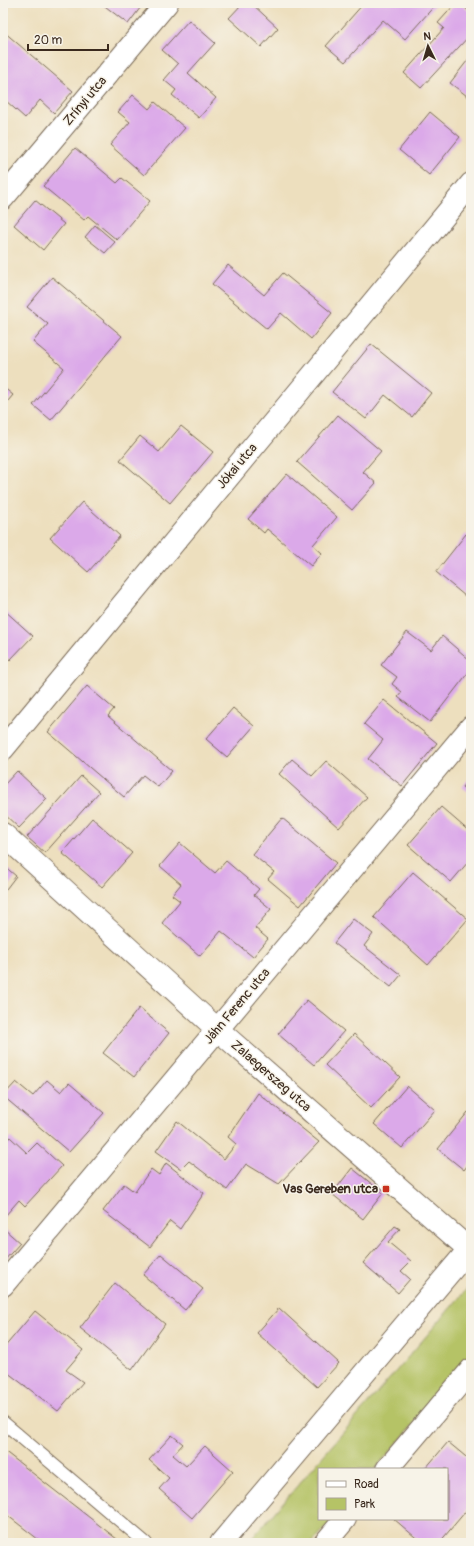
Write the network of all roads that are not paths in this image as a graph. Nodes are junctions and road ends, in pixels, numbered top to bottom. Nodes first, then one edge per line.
1 (167, 3) edge
2 (471, 184) edge
3 (3, 198) edge
4 (471, 727) edge
5 (3, 749) edge
6 (3, 834) edge
7 (217, 1029) junction
8 (470, 1249) edge
9 (3, 1285) edge
10 (471, 1370) edge
11 (3, 1422) edge
12 (388, 1468) edge
13 (344, 1520) edge
14 (146, 1543) edge
15 (221, 1543) edge
16 (325, 1543) edge

1 - 3 street, Zrínyi utca
2 - 5 street, Jókai utca
4 - 7 street, Jáhn Ferenc utca
6 - 7 street, Zalaegerszeg utca
7 - 8 street, Zalaegerszeg utca
7 - 9 street, Jáhn Ferenc utca
8 - 15 street
10 - 12 street
11 - 14 lane
13 - 16 street

